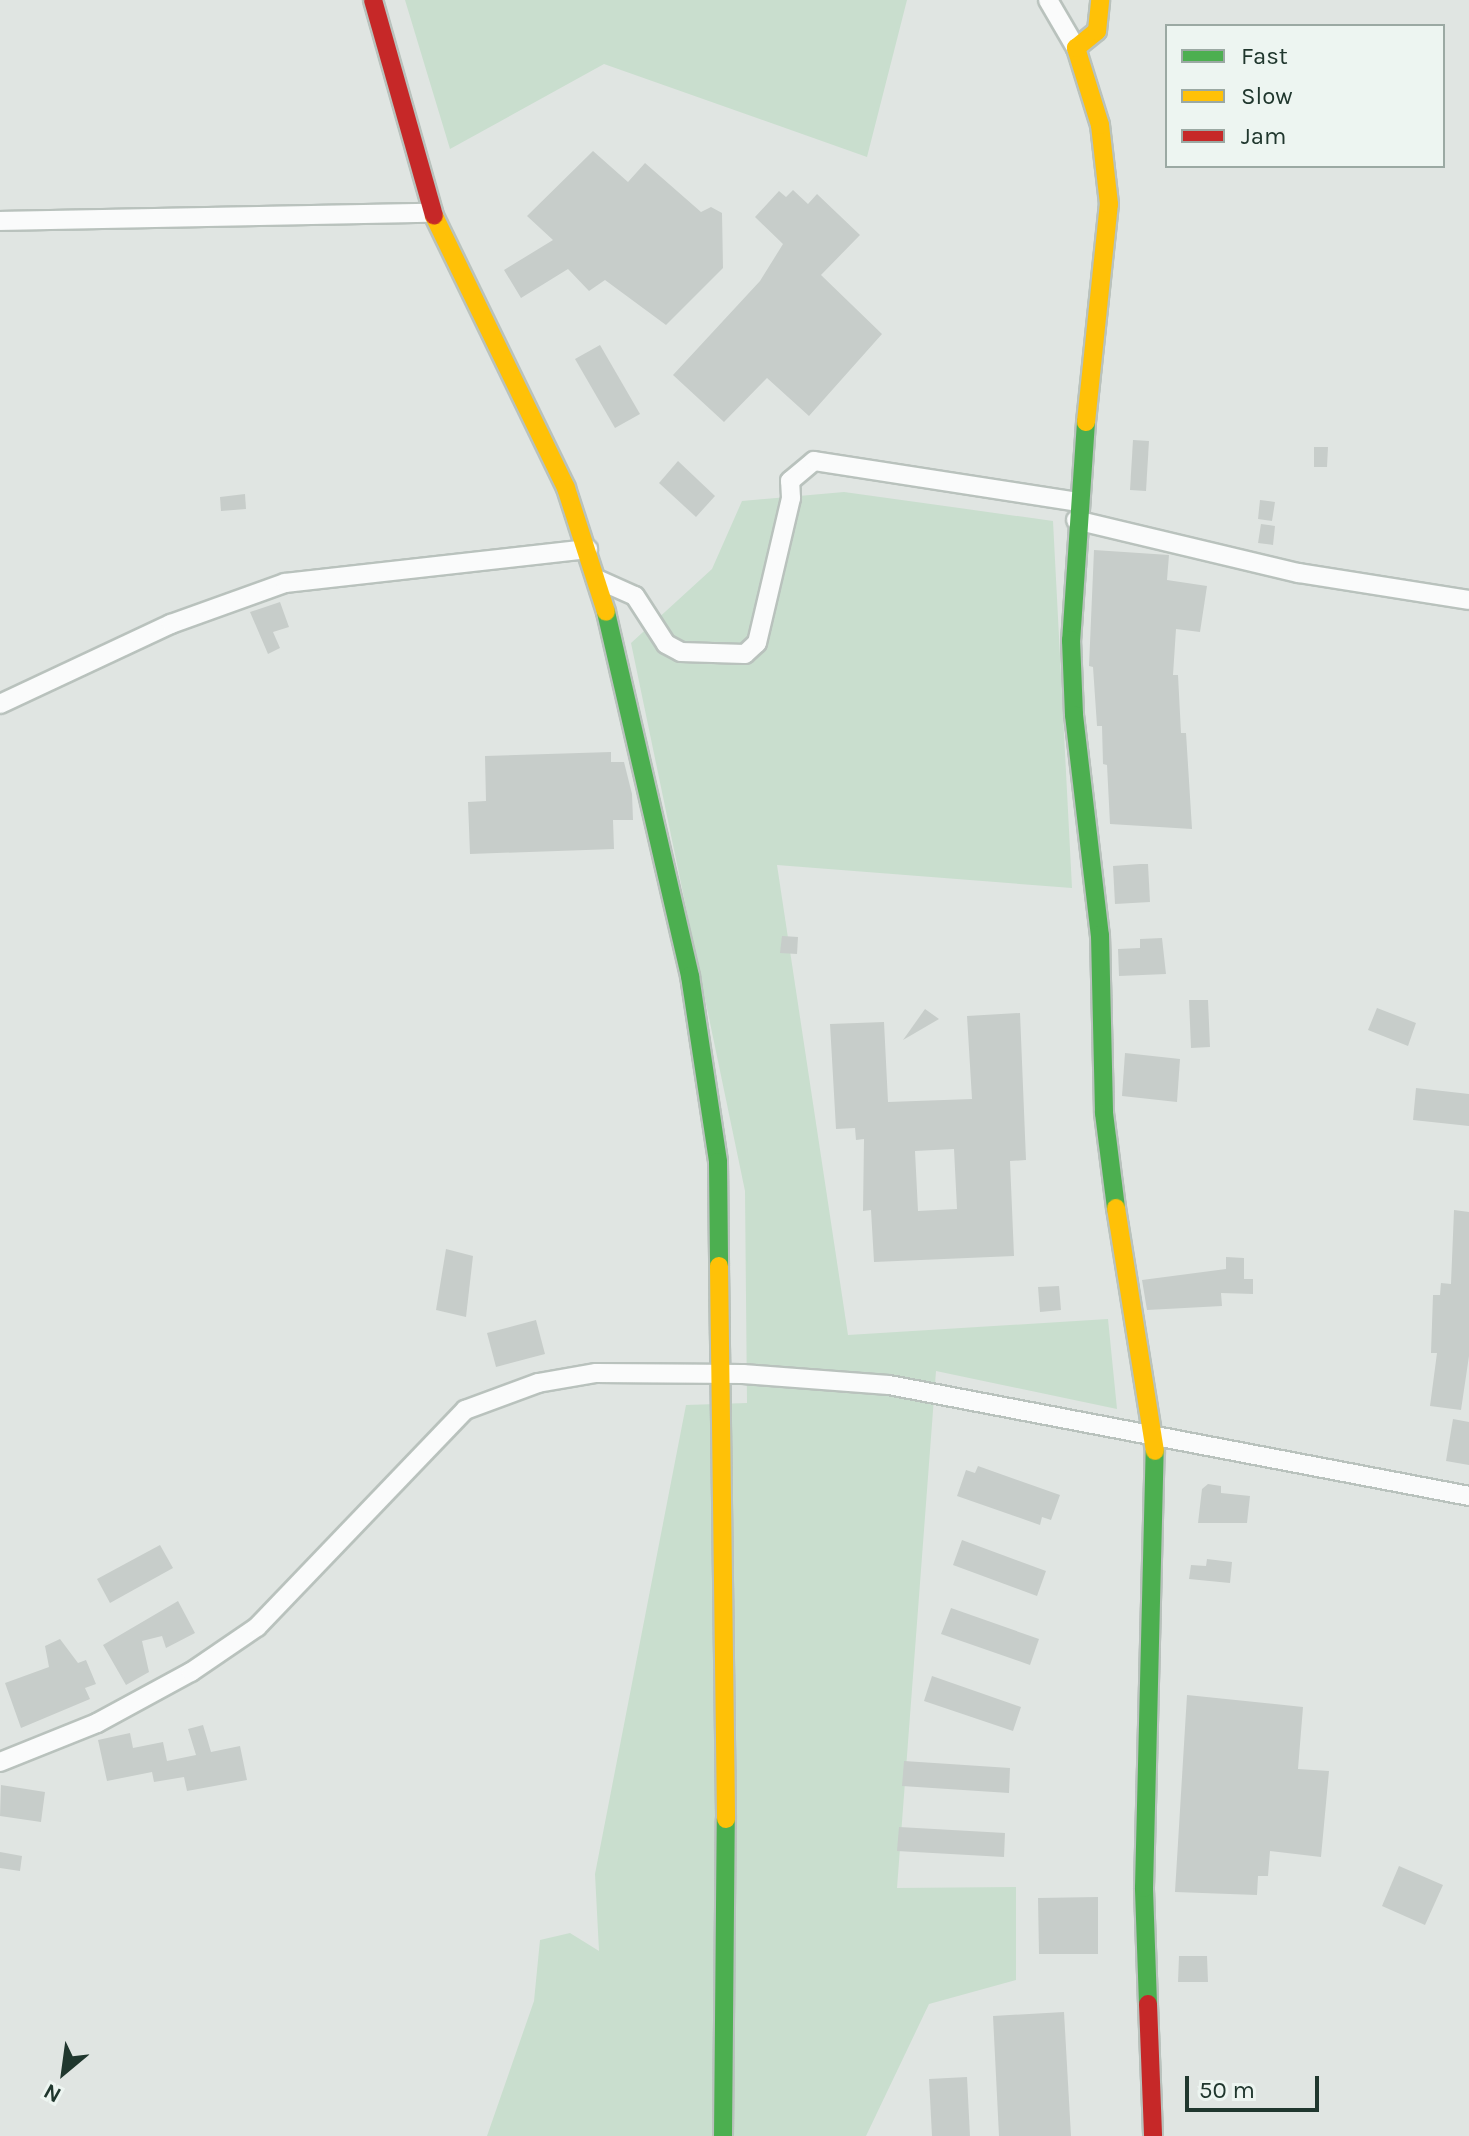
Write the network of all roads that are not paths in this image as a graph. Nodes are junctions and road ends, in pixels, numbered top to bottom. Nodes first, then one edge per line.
1 (373, 0) edge
2 (1048, 0) edge
3 (1100, 0) edge
4 (1076, 48) junction
5 (433, 213) junction
6 (0, 221) edge
7 (1078, 511) junction
8 (588, 549) junction
9 (599, 580) junction
10 (1469, 600) edge
11 (0, 704) edge
12 (718, 1377) junction
13 (1155, 1434) junction
14 (1469, 1496) edge
15 (0, 1762) edge
16 (723, 2136) edge
17 (1153, 2136) edge

1 - 5 street
2 - 4 street
3 - 4 street
4 - 7 street
5 - 6 street
5 - 8 street
7 - 9 street
7 - 10 street
7 - 13 street
8 - 9 street
8 - 11 street
9 - 12 street
12 - 13 street
12 - 15 street
12 - 16 street
13 - 14 street
13 - 17 street

